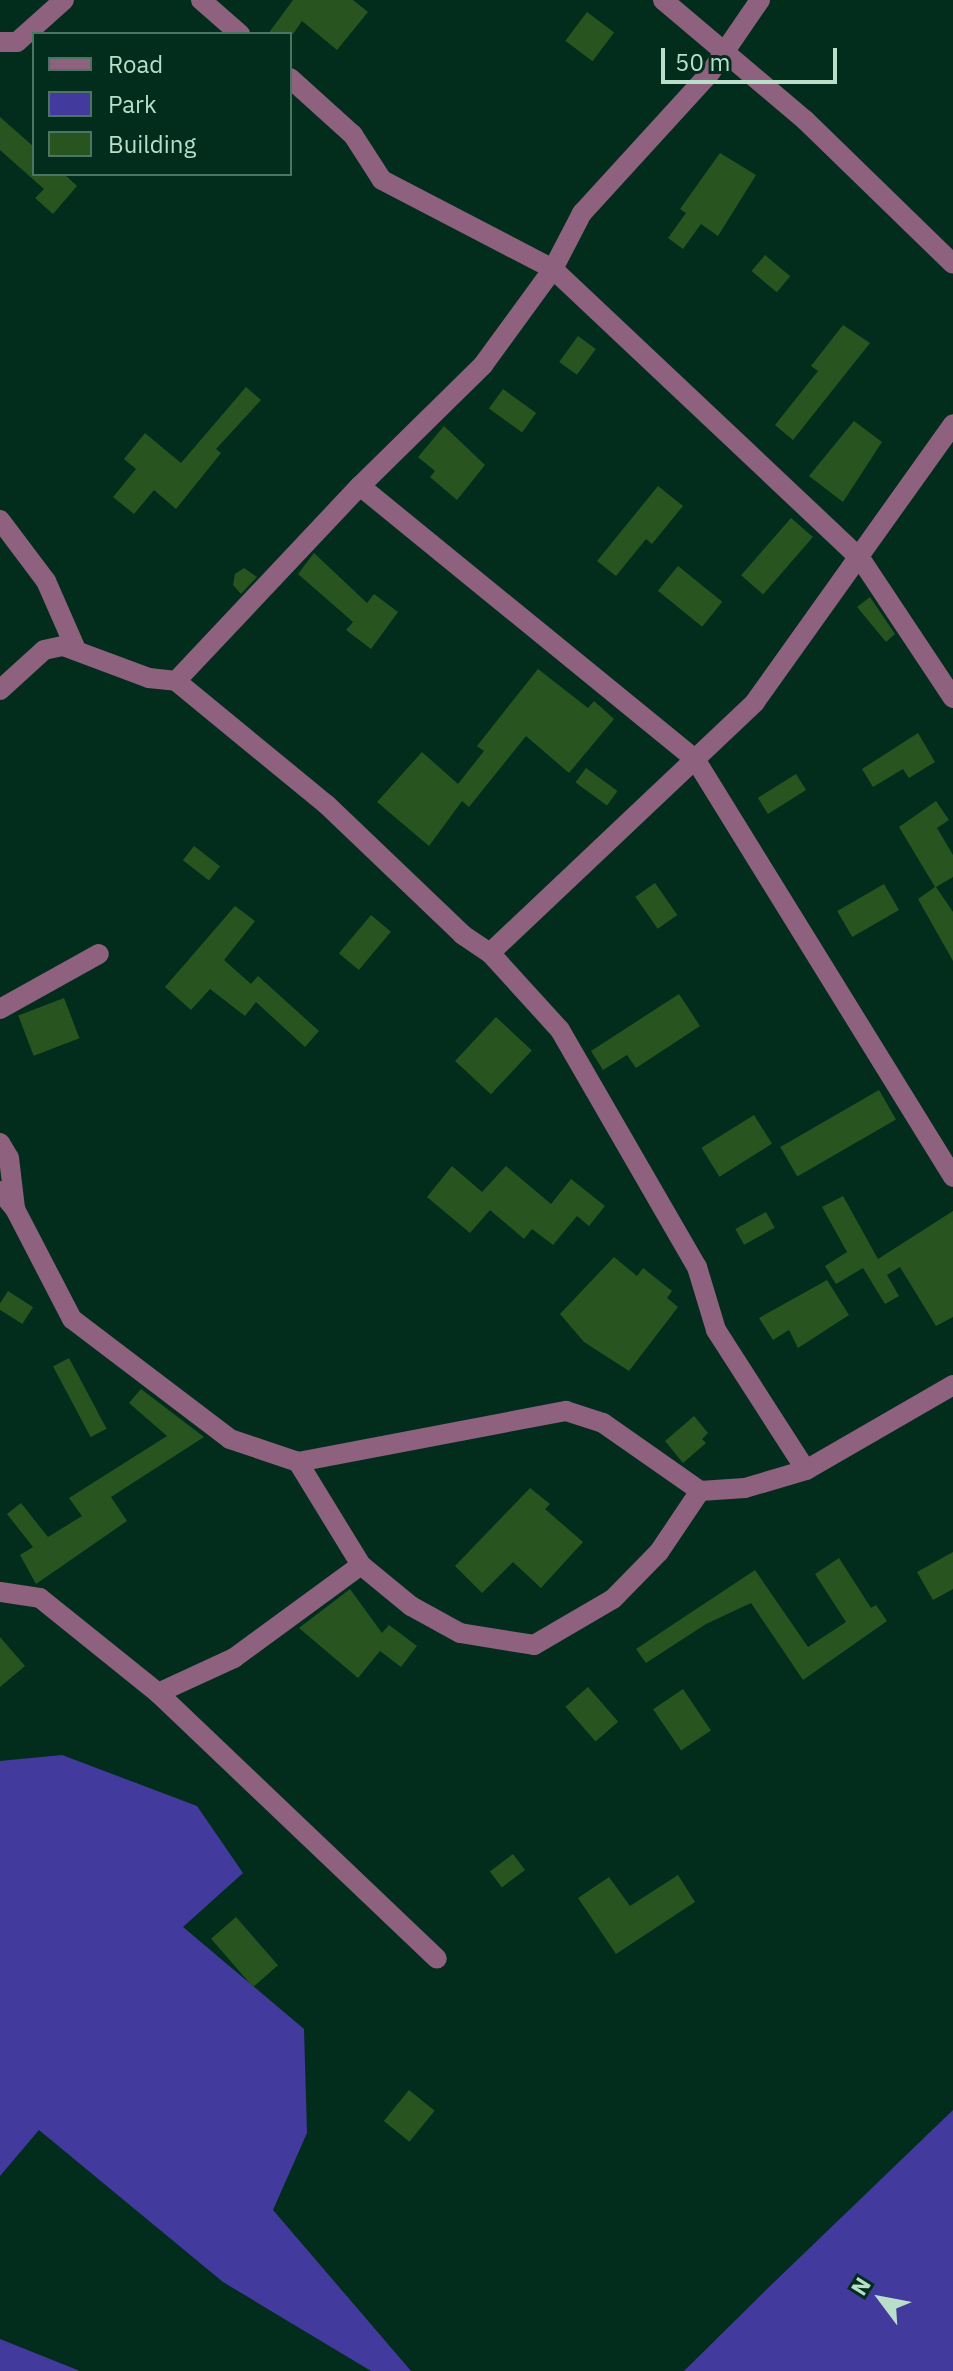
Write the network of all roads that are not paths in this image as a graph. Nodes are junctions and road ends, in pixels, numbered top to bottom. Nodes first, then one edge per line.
1 (64, 0) edge
2 (201, 0) edge
3 (663, 0) edge
4 (760, 0) edge
5 (238, 32) edge
6 (0, 42) edge
7 (723, 52) junction
8 (292, 80) edge
9 (953, 264) edge
10 (553, 269) junction
11 (953, 424) edge
12 (360, 486) junction
13 (0, 520) edge
14 (860, 558) junction
15 (75, 647) junction
16 (176, 681) junction
17 (0, 690) edge
18 (953, 698) edge
19 (695, 759) junction
20 (490, 953) junction
21 (99, 954) dead end
22 (0, 1009) edge
23 (0, 1143) edge
24 (953, 1177) edge
25 (0, 1191) edge
26 (15, 1209) junction
27 (953, 1385) edge
28 (298, 1462) junction
29 (806, 1470) junction
30 (700, 1491) junction
31 (361, 1565) junction
32 (0, 1592) edge
33 (158, 1693) junction
34 (437, 1959) dead end

1 - 6 street
2 - 5 street
3 - 7 street
4 - 7 street
7 - 9 street
7 - 10 street
8 - 10 street
10 - 12 street
10 - 14 street
11 - 14 street
12 - 16 street
12 - 19 street
13 - 15 street
14 - 18 street
14 - 19 street
15 - 16 street
15 - 17 street
16 - 20 street
19 - 20 street
19 - 24 street
20 - 29 street
21 - 22 street
23 - 26 street
25 - 26 street
26 - 28 street
27 - 29 street
28 - 30 street
28 - 31 street
29 - 30 street
30 - 31 street
31 - 33 street
32 - 33 street
33 - 34 street

